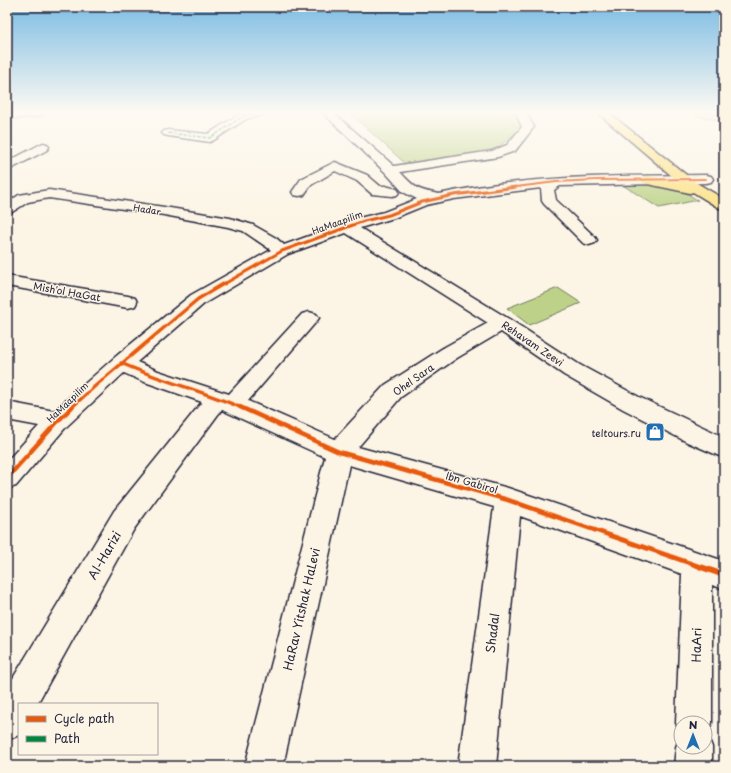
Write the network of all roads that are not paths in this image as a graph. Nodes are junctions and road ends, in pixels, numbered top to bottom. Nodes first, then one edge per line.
1 (39, 149) edge
2 (368, 149) edge
3 (508, 149) edge
4 (645, 149) edge
5 (656, 158) junction
6 (7, 167) edge
7 (693, 169) joint
8 (391, 170) junction
9 (642, 176) junction
10 (678, 176) junction
11 (706, 179) junction
12 (556, 182) junction
13 (299, 192) dead end
14 (392, 192) dead end
15 (724, 192) edge
16 (701, 193) junction
17 (437, 194) junction
18 (417, 195) junction
19 (724, 205) edge
20 (7, 209) edge
21 (356, 224) junction
22 (589, 240) dead end
23 (282, 252) junction
24 (7, 281) edge
25 (128, 302) dead end
26 (309, 318) dead end
27 (502, 323) junction
28 (121, 363) junction
29 (225, 402) junction
30 (7, 411) edge
31 (58, 421) junction
32 (38, 442) junction
33 (724, 448) edge
34 (339, 452) junction
35 (7, 478) edge
36 (7, 490) edge
37 (508, 500) junction
38 (710, 571) edge
39 (18, 703) edge
40 (18, 703) edge
41 (695, 715) edge
42 (7, 722) edge
43 (694, 755) edge
44 (264, 766) edge
45 (477, 766) edge
46 (693, 766) edge

1 - 6 street
2 - 8 street
3 - 8 street
4 - 5 main road
5 - 9 main road
5 - 10 main road
7 - 10 street, HaMaapilim
7 - 11 main road
8 - 17 street
8 - 18 street
9 - 10 street, HaMaapilim
9 - 12 street, HaMaapilim
9 - 16 main road
9 - 17 street, HaMaapilim
10 - 11 street, HaMaapilim
10 - 16 main road
11 - 15 main road
12 - 17 street, HaMaapilim
12 - 22 street
13 - 14 street
16 - 19 main road
17 - 18 street
17 - 21 street, HaMaapilim
18 - 21 street, HaMaapilim
20 - 23 street, Hadar
21 - 23 street, HaMaapilim
21 - 27 street, Rehavam Zeevi
23 - 28 street, HaMaapilim
24 - 25 street, Mish'ol HaGat
26 - 29 street, Al-Harizi
27 - 33 street, Rehavam Zeevi
27 - 34 street, Ohel Sara
28 - 29 street, Ibn Gabirol
28 - 31 street, HaMaapilim
29 - 34 street, Ibn Gabirol
29 - 39 street, Al-Harizi
30 - 31 street
31 - 32 street, HaMaapilim
32 - 35 street, HaMaapilim
32 - 36 street, HaMaapilim
34 - 37 street, Ibn Gabirol
34 - 44 street, HaRav Yitshak HaLevi
37 - 38 street, Ibn Gabirol
37 - 45 street, Shadal
38 - 41 street, HaAri
40 - 42 street, Al-Harizi
43 - 46 street

